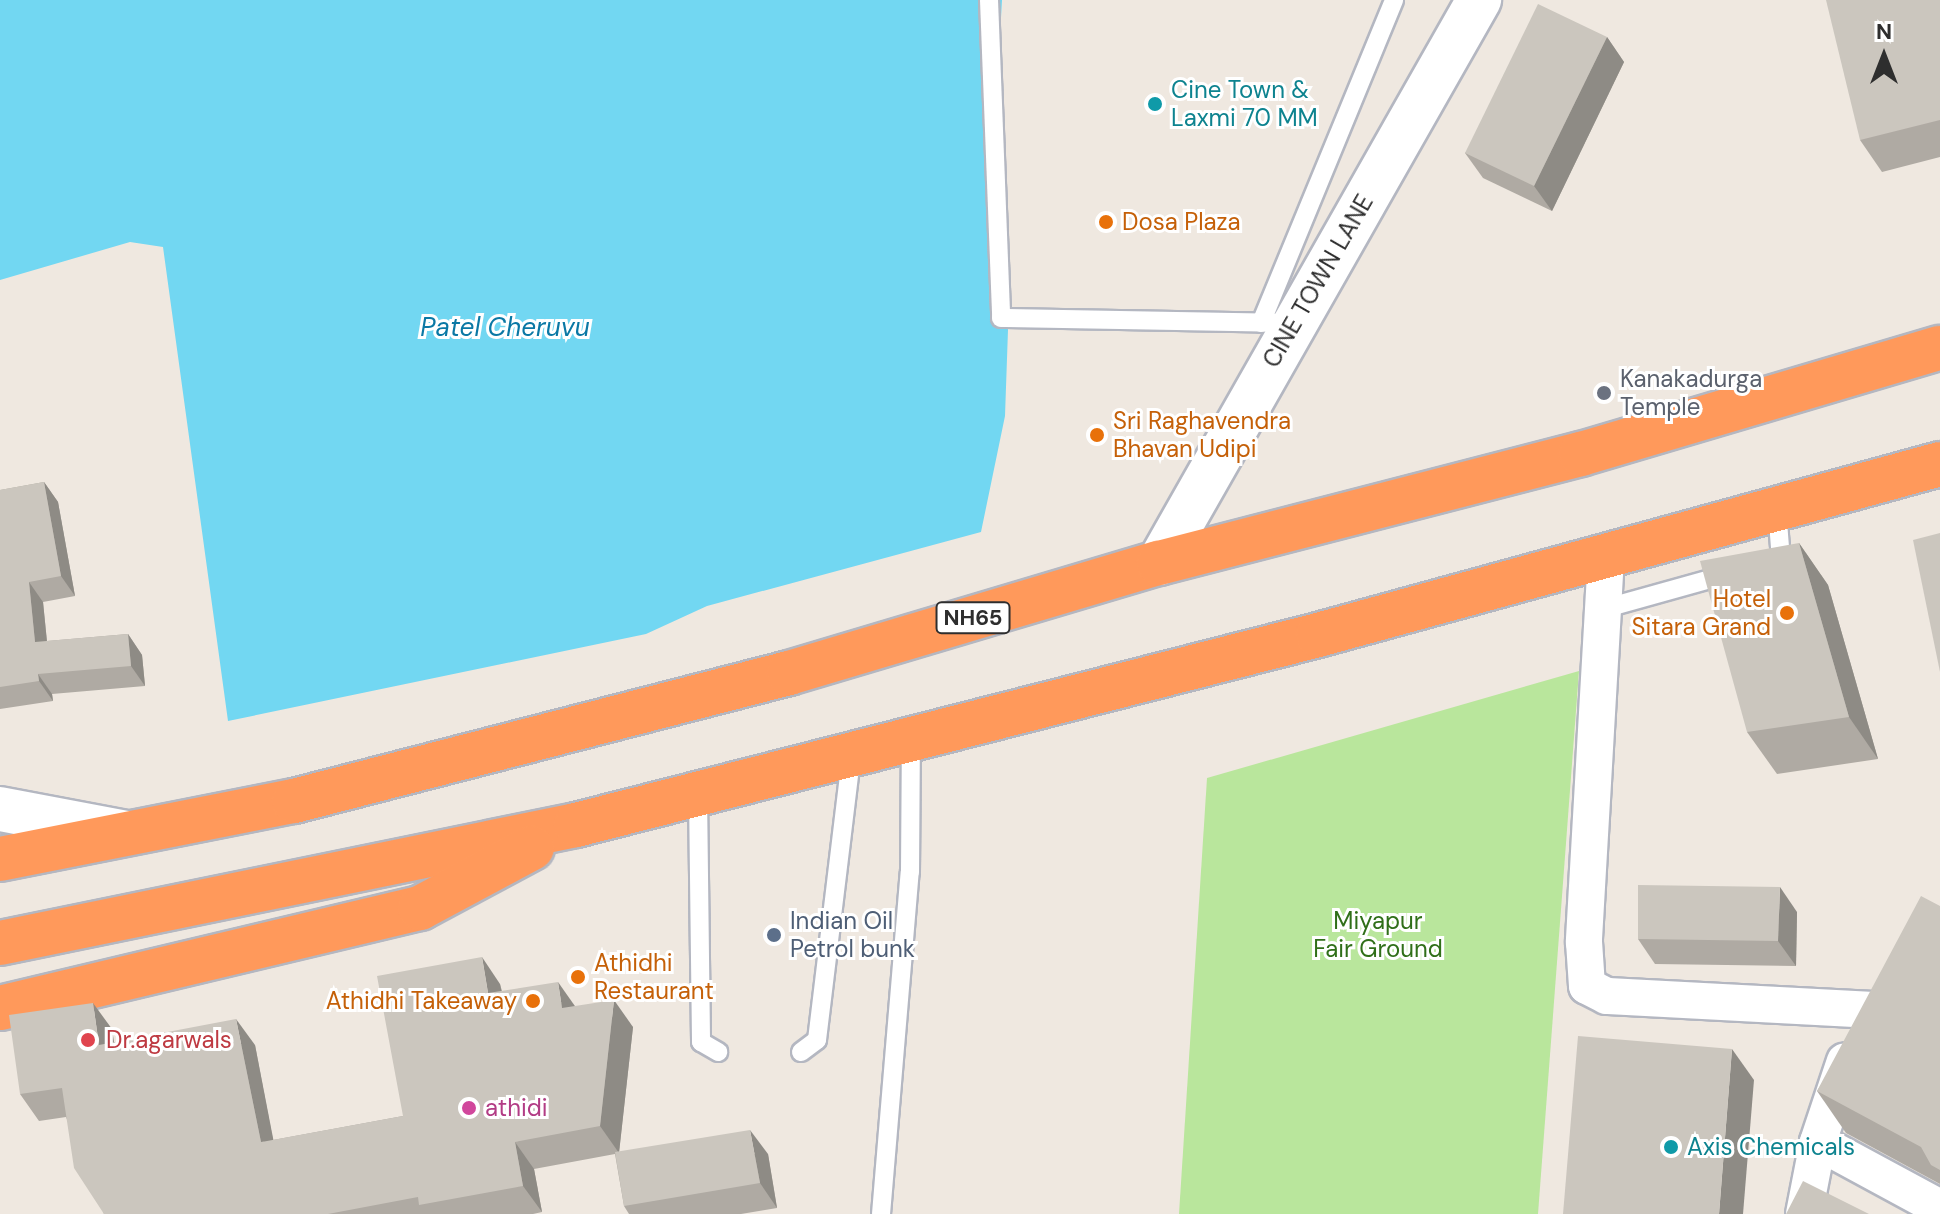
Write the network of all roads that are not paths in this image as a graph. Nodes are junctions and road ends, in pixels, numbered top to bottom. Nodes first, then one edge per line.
1 (989, 0) edge
2 (1394, 0) edge
3 (1479, 0) edge
4 (1278, 323) junction
5 (1940, 348) edge
6 (1940, 464) edge
7 (1777, 509) junction
8 (1606, 557) junction
9 (1159, 563) junction
10 (1603, 609) junction
11 (911, 741) junction
12 (851, 754) junction
13 (698, 794) junction
14 (0, 809) edge
15 (576, 825) junction
16 (126, 833) junction
17 (0, 859) edge
18 (0, 943) edge
19 (0, 1008) edge
20 (718, 1052) dead end
21 (801, 1052) dead end
22 (1818, 1142) junction
23 (1806, 1200) edge
24 (1847, 1207) edge
25 (1940, 1208) edge
26 (881, 1214) edge

1 - 4 lane
2 - 4 lane
3 - 4 street, CINE TOWN LANE
4 - 9 street, CINE TOWN LANE
5 - 9 highway, NH65
6 - 7 highway
7 - 8 highway
7 - 10 lane
8 - 10 street
8 - 11 highway
9 - 16 highway, NH65
10 - 22 street
11 - 12 highway
11 - 26 lane
12 - 13 highway
12 - 21 lane
13 - 15 highway
13 - 20 lane
14 - 16 street
15 - 18 highway
15 - 19 highway
16 - 17 highway, NH65
22 - 23 street
22 - 25 street
23 - 24 street

